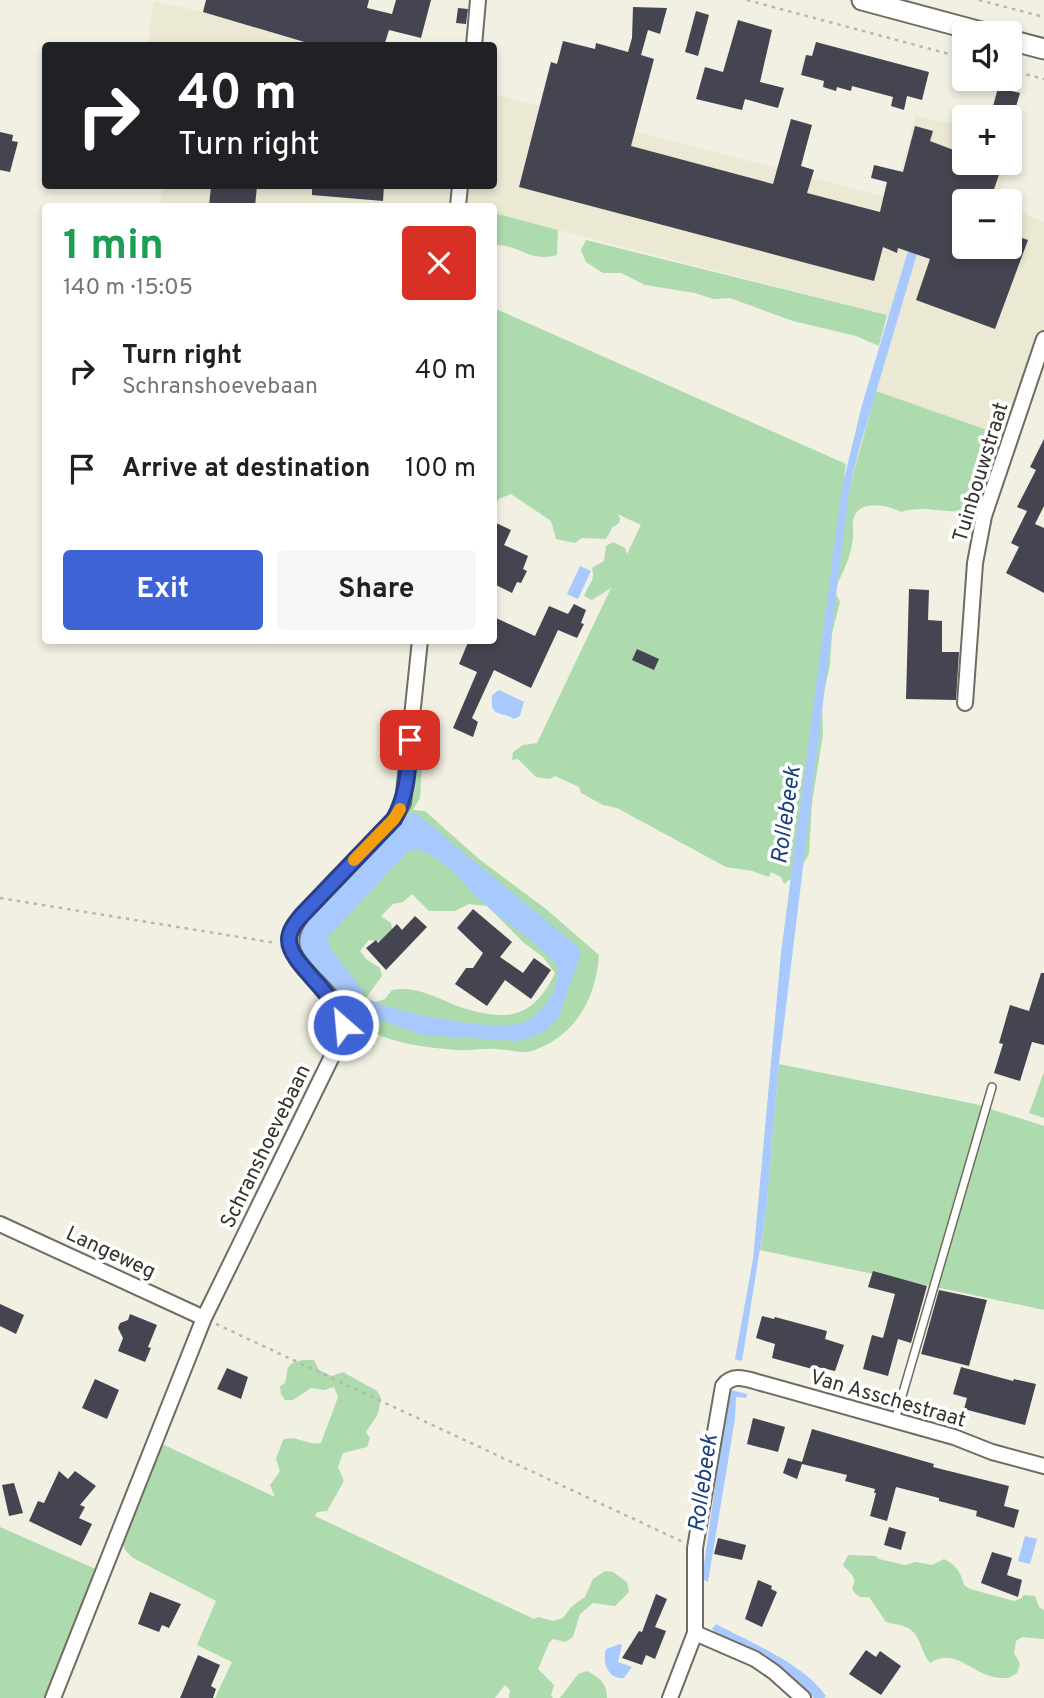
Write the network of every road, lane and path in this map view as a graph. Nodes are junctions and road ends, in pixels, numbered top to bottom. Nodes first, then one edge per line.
1 (478, 0) edge
2 (747, 0) edge
3 (862, 0) edge
4 (979, 0) edge
5 (1044, 17) edge
6 (952, 24) edge
7 (474, 42) edge
8 (1022, 43) edge
9 (1044, 49) edge
10 (952, 55) edge
11 (1022, 73) edge
12 (1044, 79) edge
13 (1044, 339) edge
14 (420, 644) edge
15 (965, 704) dead end
16 (0, 898) edge
17 (290, 945) junction
18 (992, 1087) dead end
19 (0, 1224) edge
20 (204, 1318) junction
21 (894, 1420) junction
22 (1044, 1466) edge
23 (695, 1548) junction
24 (695, 1633) junction
25 (53, 1698) edge
26 (670, 1698) edge
27 (803, 1698) edge

1 - 7 street
2 - 10 path
3 - 6 main road
4 - 5 path
8 - 9 main road
11 - 12 path
13 - 15 street, Tuinbouwstraat
14 - 17 street
16 - 17 path
17 - 20 street, Schranshoevebaan
18 - 21 lane
19 - 20 street, Langeweg
20 - 23 path
20 - 25 street, Schranshoevebaan
21 - 22 street, Van Asschestraat
21 - 23 street, Van Asschestraat
23 - 24 street
24 - 26 street
24 - 27 street

